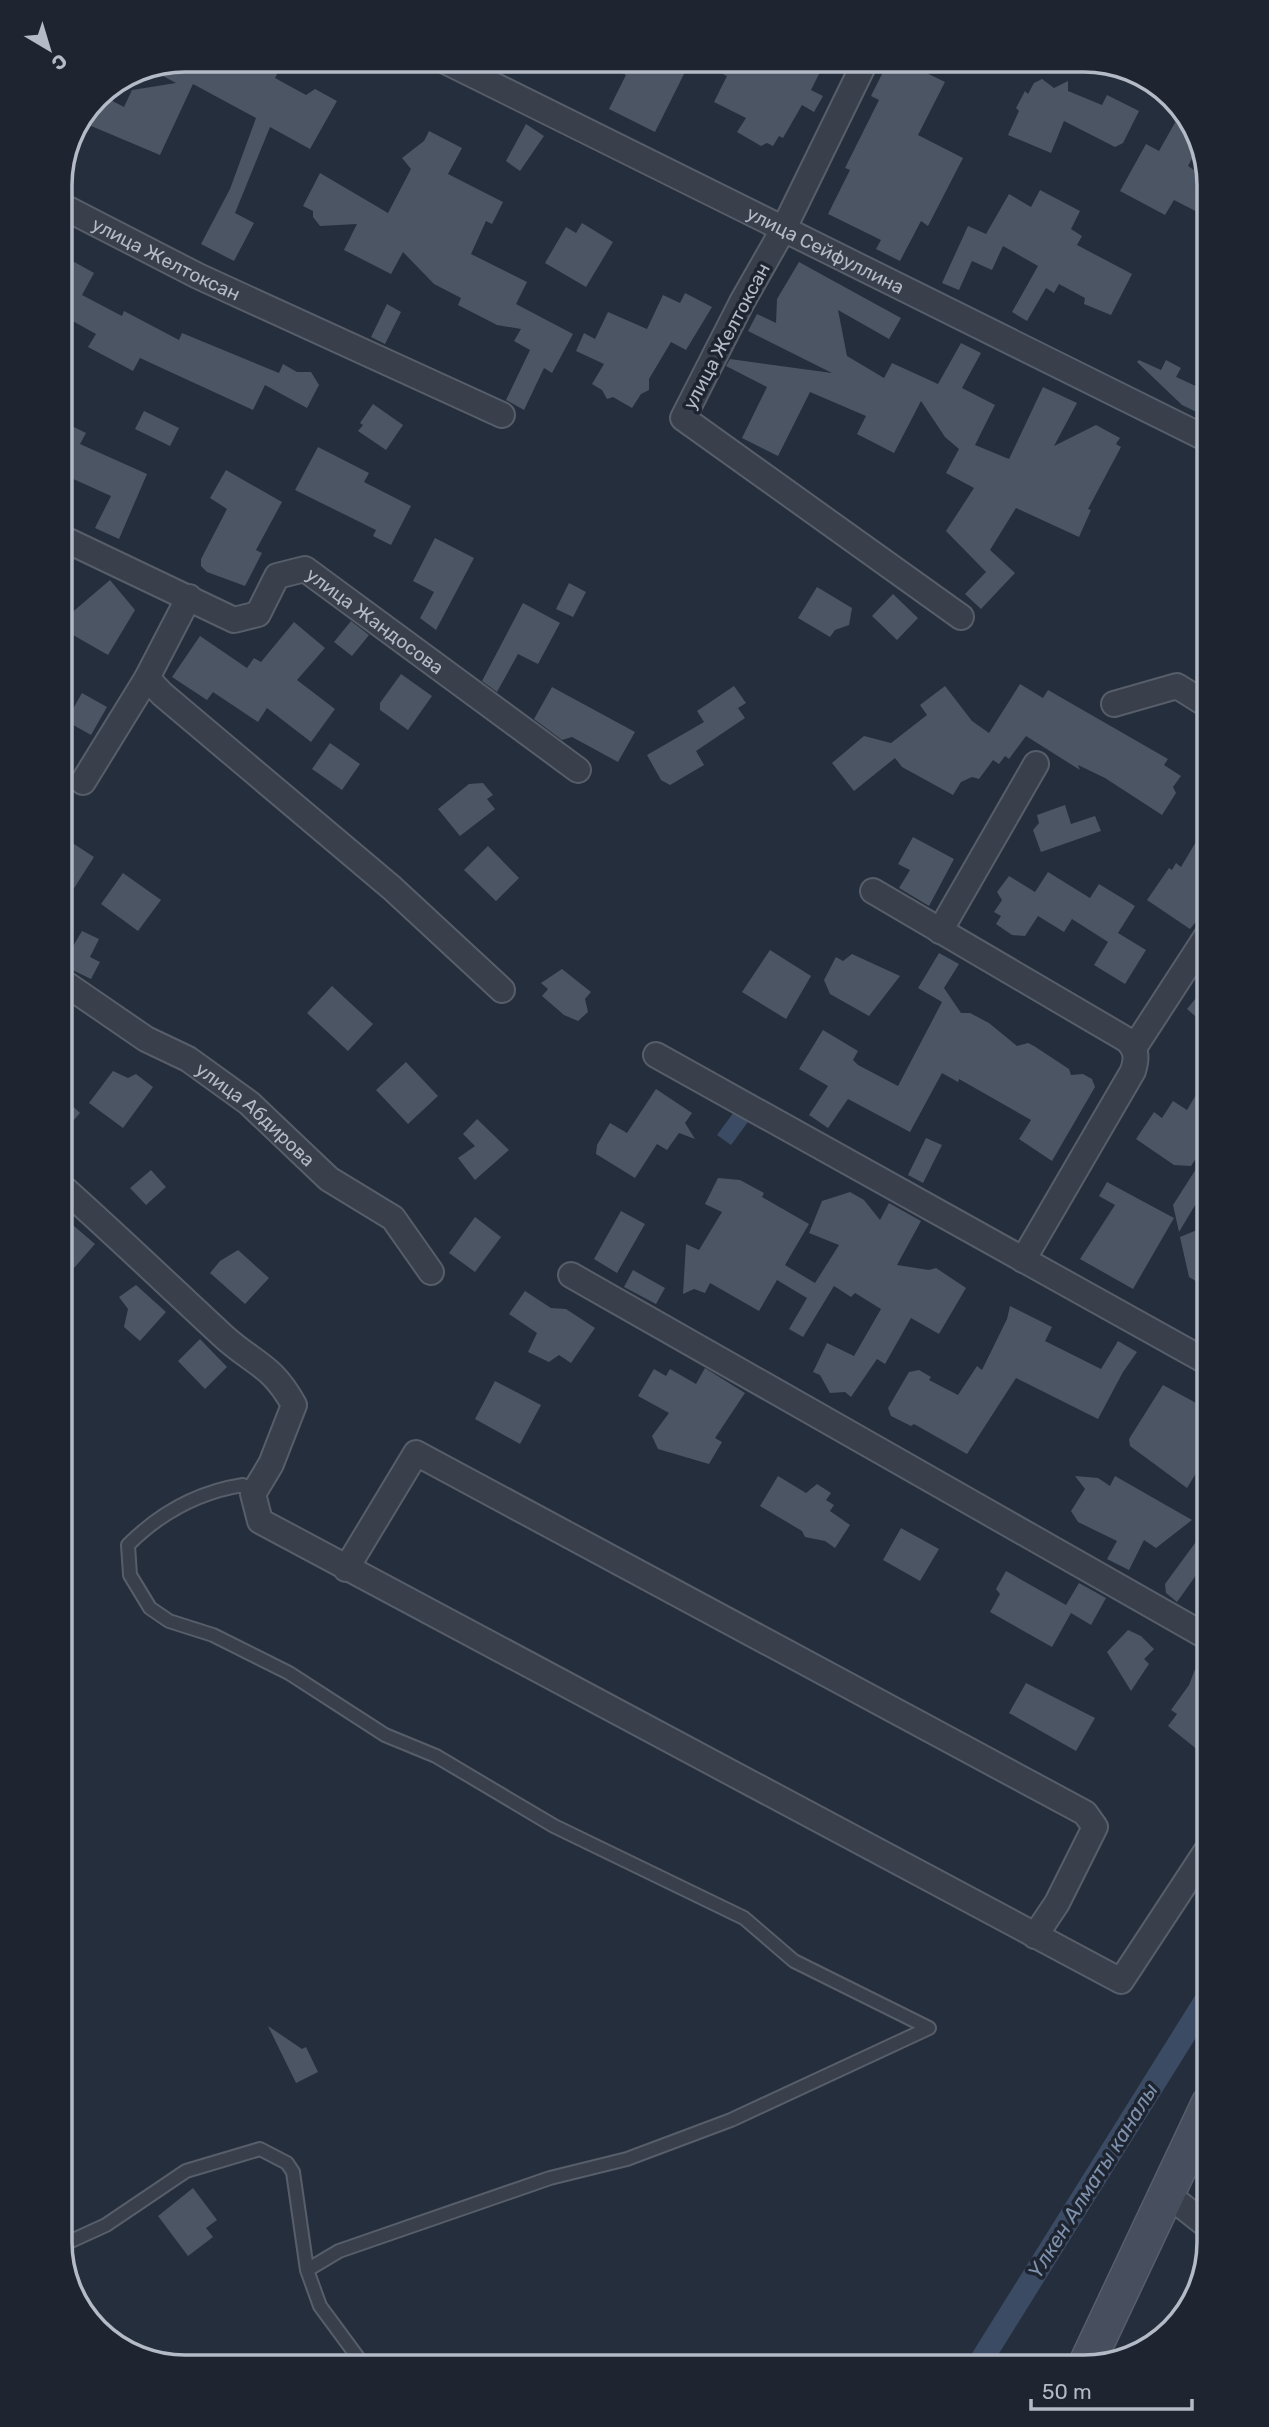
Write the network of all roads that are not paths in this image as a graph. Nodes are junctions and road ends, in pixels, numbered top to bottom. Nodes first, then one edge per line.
1 (467, 72) edge
2 (860, 72) edge
3 (72, 211) edge
4 (784, 228) junction
5 (502, 415) dead end
6 (1197, 434) edge
7 (72, 543) edge
8 (189, 597) junction
9 (961, 617) dead end
10 (148, 678) junction
11 (1197, 698) edge
12 (1114, 704) dead end
13 (1036, 764) dead end
14 (578, 771) dead end
15 (83, 782) dead end
16 (873, 891) dead end
17 (940, 931) junction
18 (1197, 951) edge
19 (72, 988) edge
20 (502, 990) dead end
21 (1134, 1048) junction
22 (656, 1055) dead end
23 (72, 1196) edge
24 (1023, 1259) junction
25 (431, 1272) dead end
26 (571, 1275) dead end
27 (1197, 1356) edge
28 (253, 1494) junction
29 (346, 1569) junction
30 (1197, 1632) edge
31 (1197, 1865) edge
32 (1035, 1936) junction
33 (1197, 2130) edge
34 (1167, 2194) junction
35 (1197, 2218) edge
36 (72, 2241) edge
37 (307, 2270) junction
38 (1091, 2354) edge
39 (356, 2355) edge

1 - 4 street, улица Сейфуллина
2 - 4 street, улица Желтоксан
3 - 5 street, улица Желтоксан
4 - 6 street, улица Сейфуллина
4 - 9 street, улица Желтоксан
7 - 8 street, улица Жандосова
8 - 10 street
8 - 14 street, улица Жандосова
10 - 15 street
10 - 20 street
11 - 12 street
13 - 17 street
16 - 17 street
17 - 21 street
18 - 21 street
19 - 25 street, улица Абдирова
21 - 24 street
22 - 24 street
23 - 28 street
24 - 27 street
26 - 30 street
28 - 29 street
28 - 37 lane
29 - 32 street
29 - 32 street
31 - 32 street
33 - 34 main road
34 - 35 street
34 - 38 main road
36 - 37 lane
37 - 39 lane

